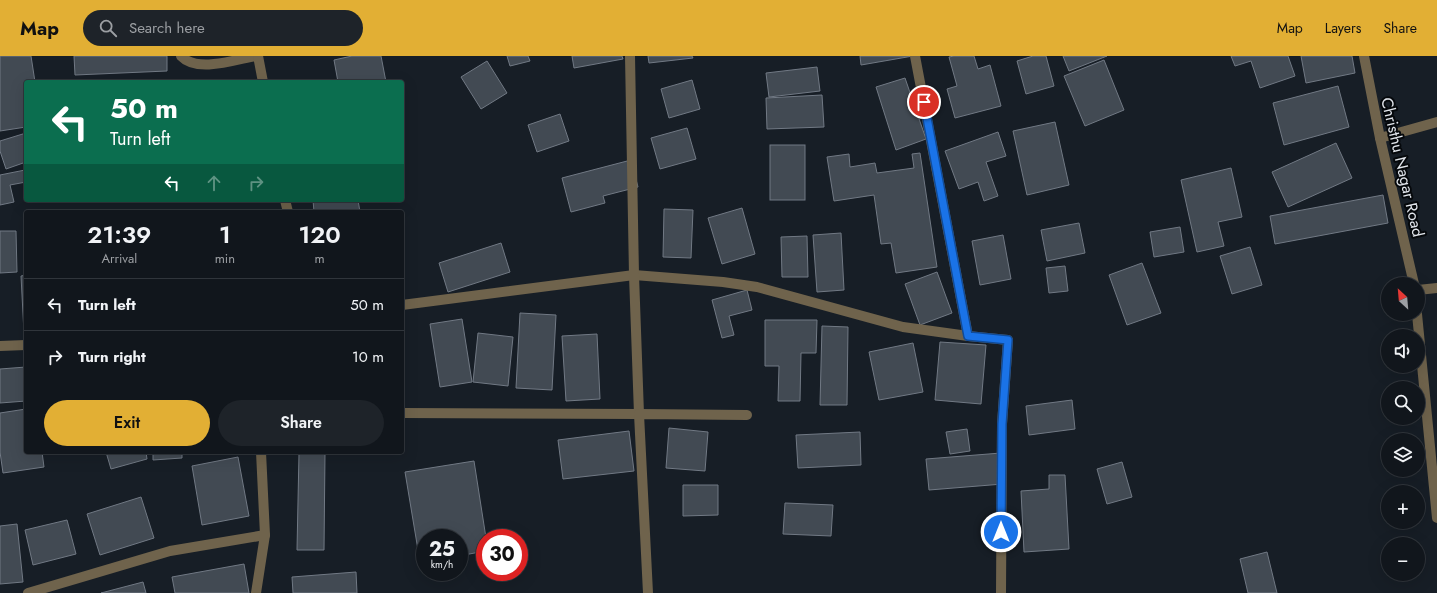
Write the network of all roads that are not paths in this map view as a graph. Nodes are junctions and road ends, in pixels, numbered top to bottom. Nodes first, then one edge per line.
1 (181, 56) edge
2 (257, 56) edge
3 (630, 56) edge
4 (915, 56) edge
5 (1364, 56) edge
6 (263, 80) edge
7 (1437, 122) edge
8 (1380, 138) junction
9 (634, 275) junction
10 (1412, 277) edge
11 (1437, 288) edge
12 (1425, 289) edge
13 (404, 305) edge
14 (1418, 321) edge
15 (968, 336) junction
16 (24, 345) edge
17 (0, 346) edge
18 (404, 413) edge
19 (639, 414) junction
20 (747, 415) dead end
21 (261, 454) edge
22 (1437, 518) edge
23 (265, 535) junction
24 (28, 593) edge
25 (256, 593) edge
26 (648, 593) edge
27 (1001, 593) edge

1 - 2 street
2 - 6 street
3 - 9 street
4 - 15 street
5 - 8 street, Christhu Nagar Road
7 - 8 street
8 - 10 street, Christhu Nagar Road
9 - 13 street
9 - 15 street
9 - 19 street
11 - 12 street
14 - 22 street
15 - 27 street
16 - 17 street
18 - 19 street
19 - 20 street
19 - 26 street
21 - 23 street
23 - 24 street
23 - 25 street

